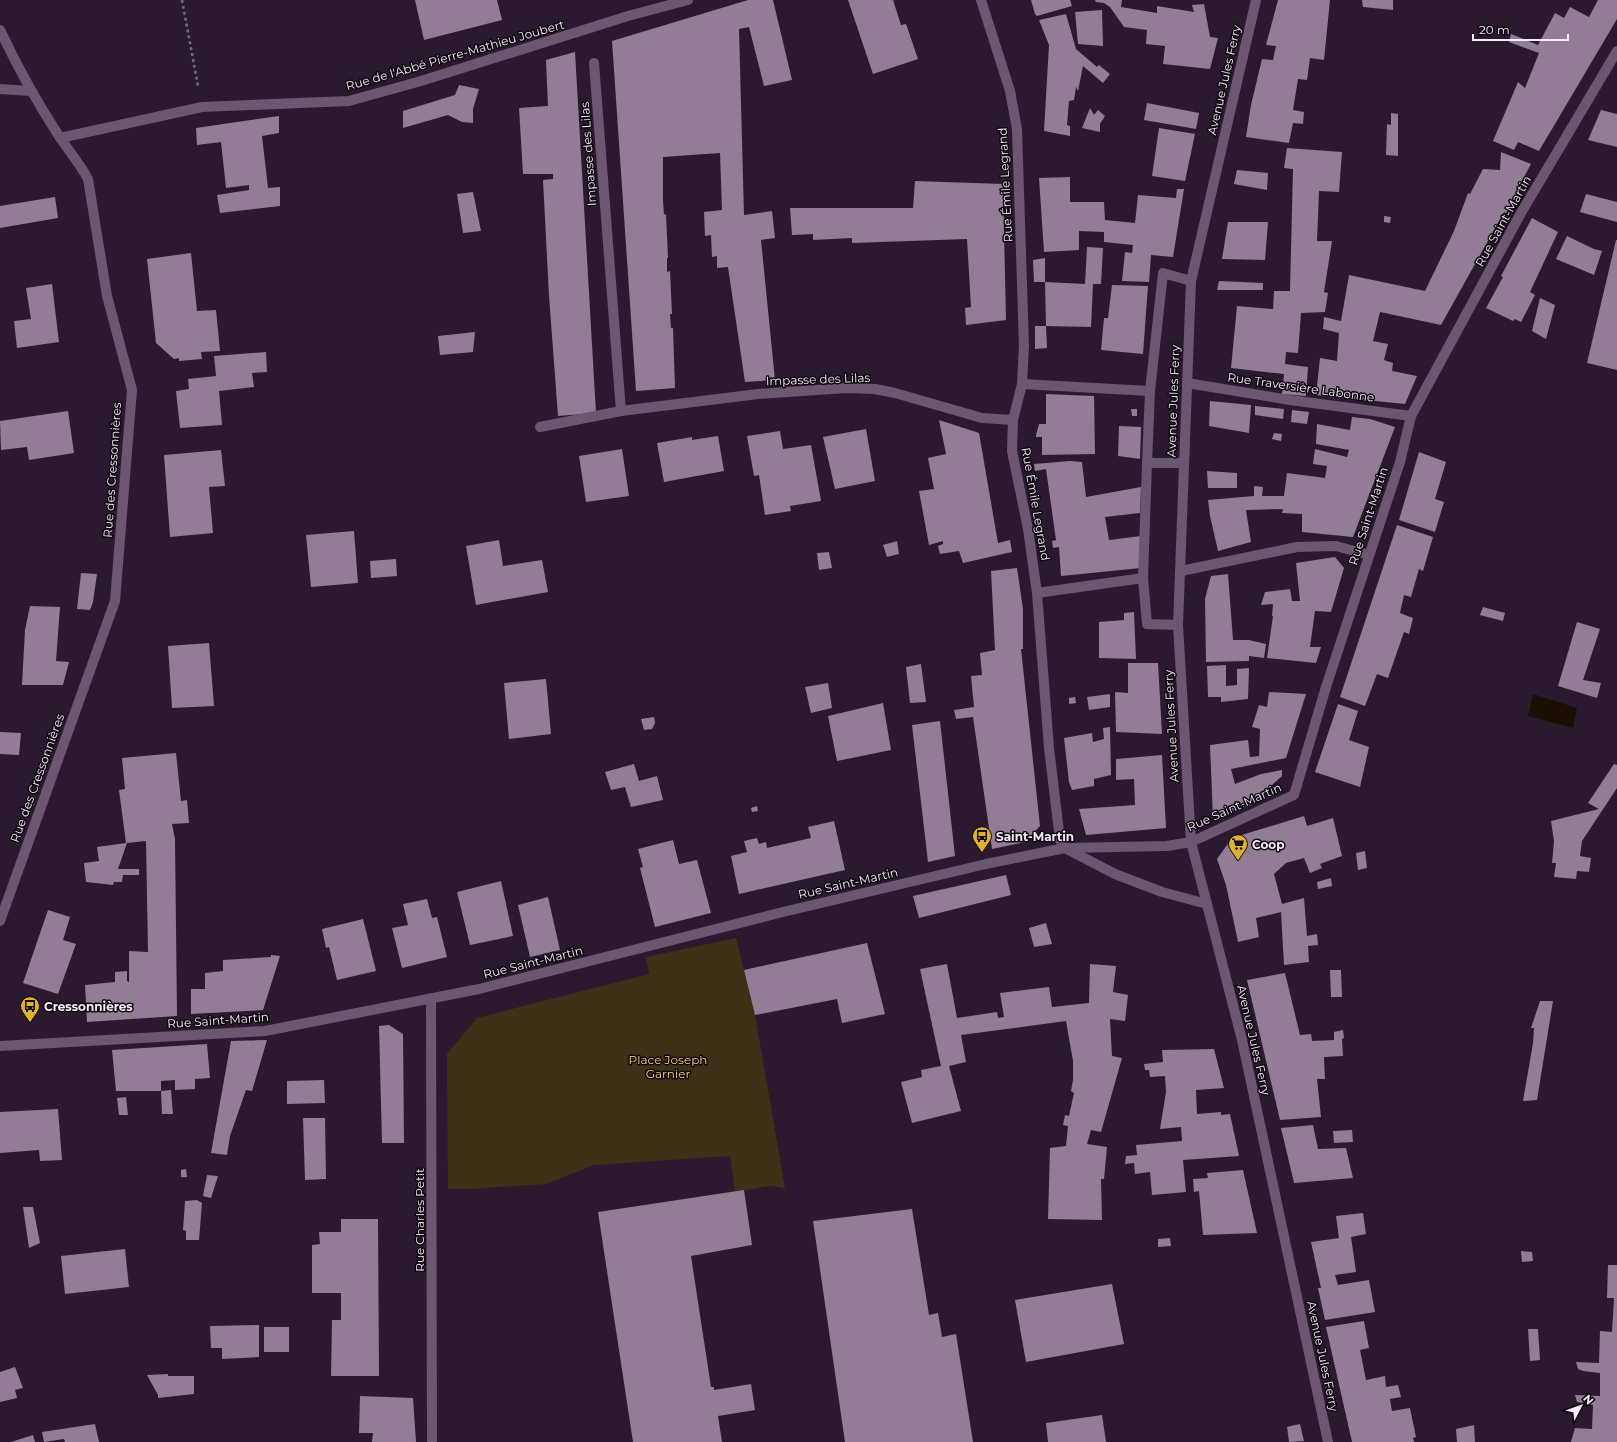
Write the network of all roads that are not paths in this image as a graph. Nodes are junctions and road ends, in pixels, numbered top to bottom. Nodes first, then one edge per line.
1 (688, 0) edge
2 (981, 0) edge
3 (1256, 0) edge
4 (0, 30) edge
5 (1617, 51) edge
6 (594, 63) dead end
7 (0, 89) edge
8 (30, 91) junction
9 (60, 138) junction
10 (1191, 281) junction
11 (1187, 383) junction
12 (1022, 384) junction
13 (1150, 391) junction
14 (621, 411) junction
15 (1411, 416) junction
16 (1014, 420) junction
17 (540, 427) dead end
18 (1147, 463) junction
19 (1183, 463) junction
20 (1369, 555) junction
21 (1181, 571) junction
22 (1143, 578) junction
23 (1037, 593) junction
24 (1178, 625) junction
25 (1191, 842) junction
26 (1065, 848) junction
27 (1207, 904) junction
28 (0, 920) edge
29 (431, 999) junction
30 (0, 1046) edge
31 (432, 1442) edge
32 (1328, 1442) edge

1 - 9 street, Rue de l'Abbé Pierre-Mathieu Joubert
2 - 12 street, Rue Émile Legrand
3 - 10 street, Avenue Jules Ferry
4 - 8 street, Rue des Cressonnières
5 - 15 street, Rue Saint-Martin
6 - 14 street, Impasse des Lilas
7 - 8 street
8 - 9 street, Rue des Cressonnières
9 - 28 street, Rue des Cressonnières
10 - 11 street, Avenue Jules Ferry
10 - 13 street
11 - 15 street, Rue Traversière Labonne
11 - 19 street, Avenue Jules Ferry
12 - 13 street
12 - 16 street, Rue Émile Legrand
13 - 18 street
14 - 16 street, Impasse des Lilas
14 - 17 street, Impasse des Lilas
15 - 20 street, Rue Saint-Martin
16 - 23 street, Rue Émile Legrand
18 - 19 street
18 - 22 street
19 - 21 street, Avenue Jules Ferry
20 - 21 street
20 - 25 street, Rue Saint-Martin
21 - 24 street, Avenue Jules Ferry
22 - 23 street
22 - 24 street
23 - 26 street, Rue Émile Legrand
24 - 25 street, Avenue Jules Ferry
25 - 26 street, Rue Saint-Martin
25 - 27 street, Avenue Jules Ferry
26 - 27 street
26 - 29 street, Rue Saint-Martin
27 - 32 street, Avenue Jules Ferry
29 - 30 street, Rue Saint-Martin
29 - 31 street, Rue Charles Petit

